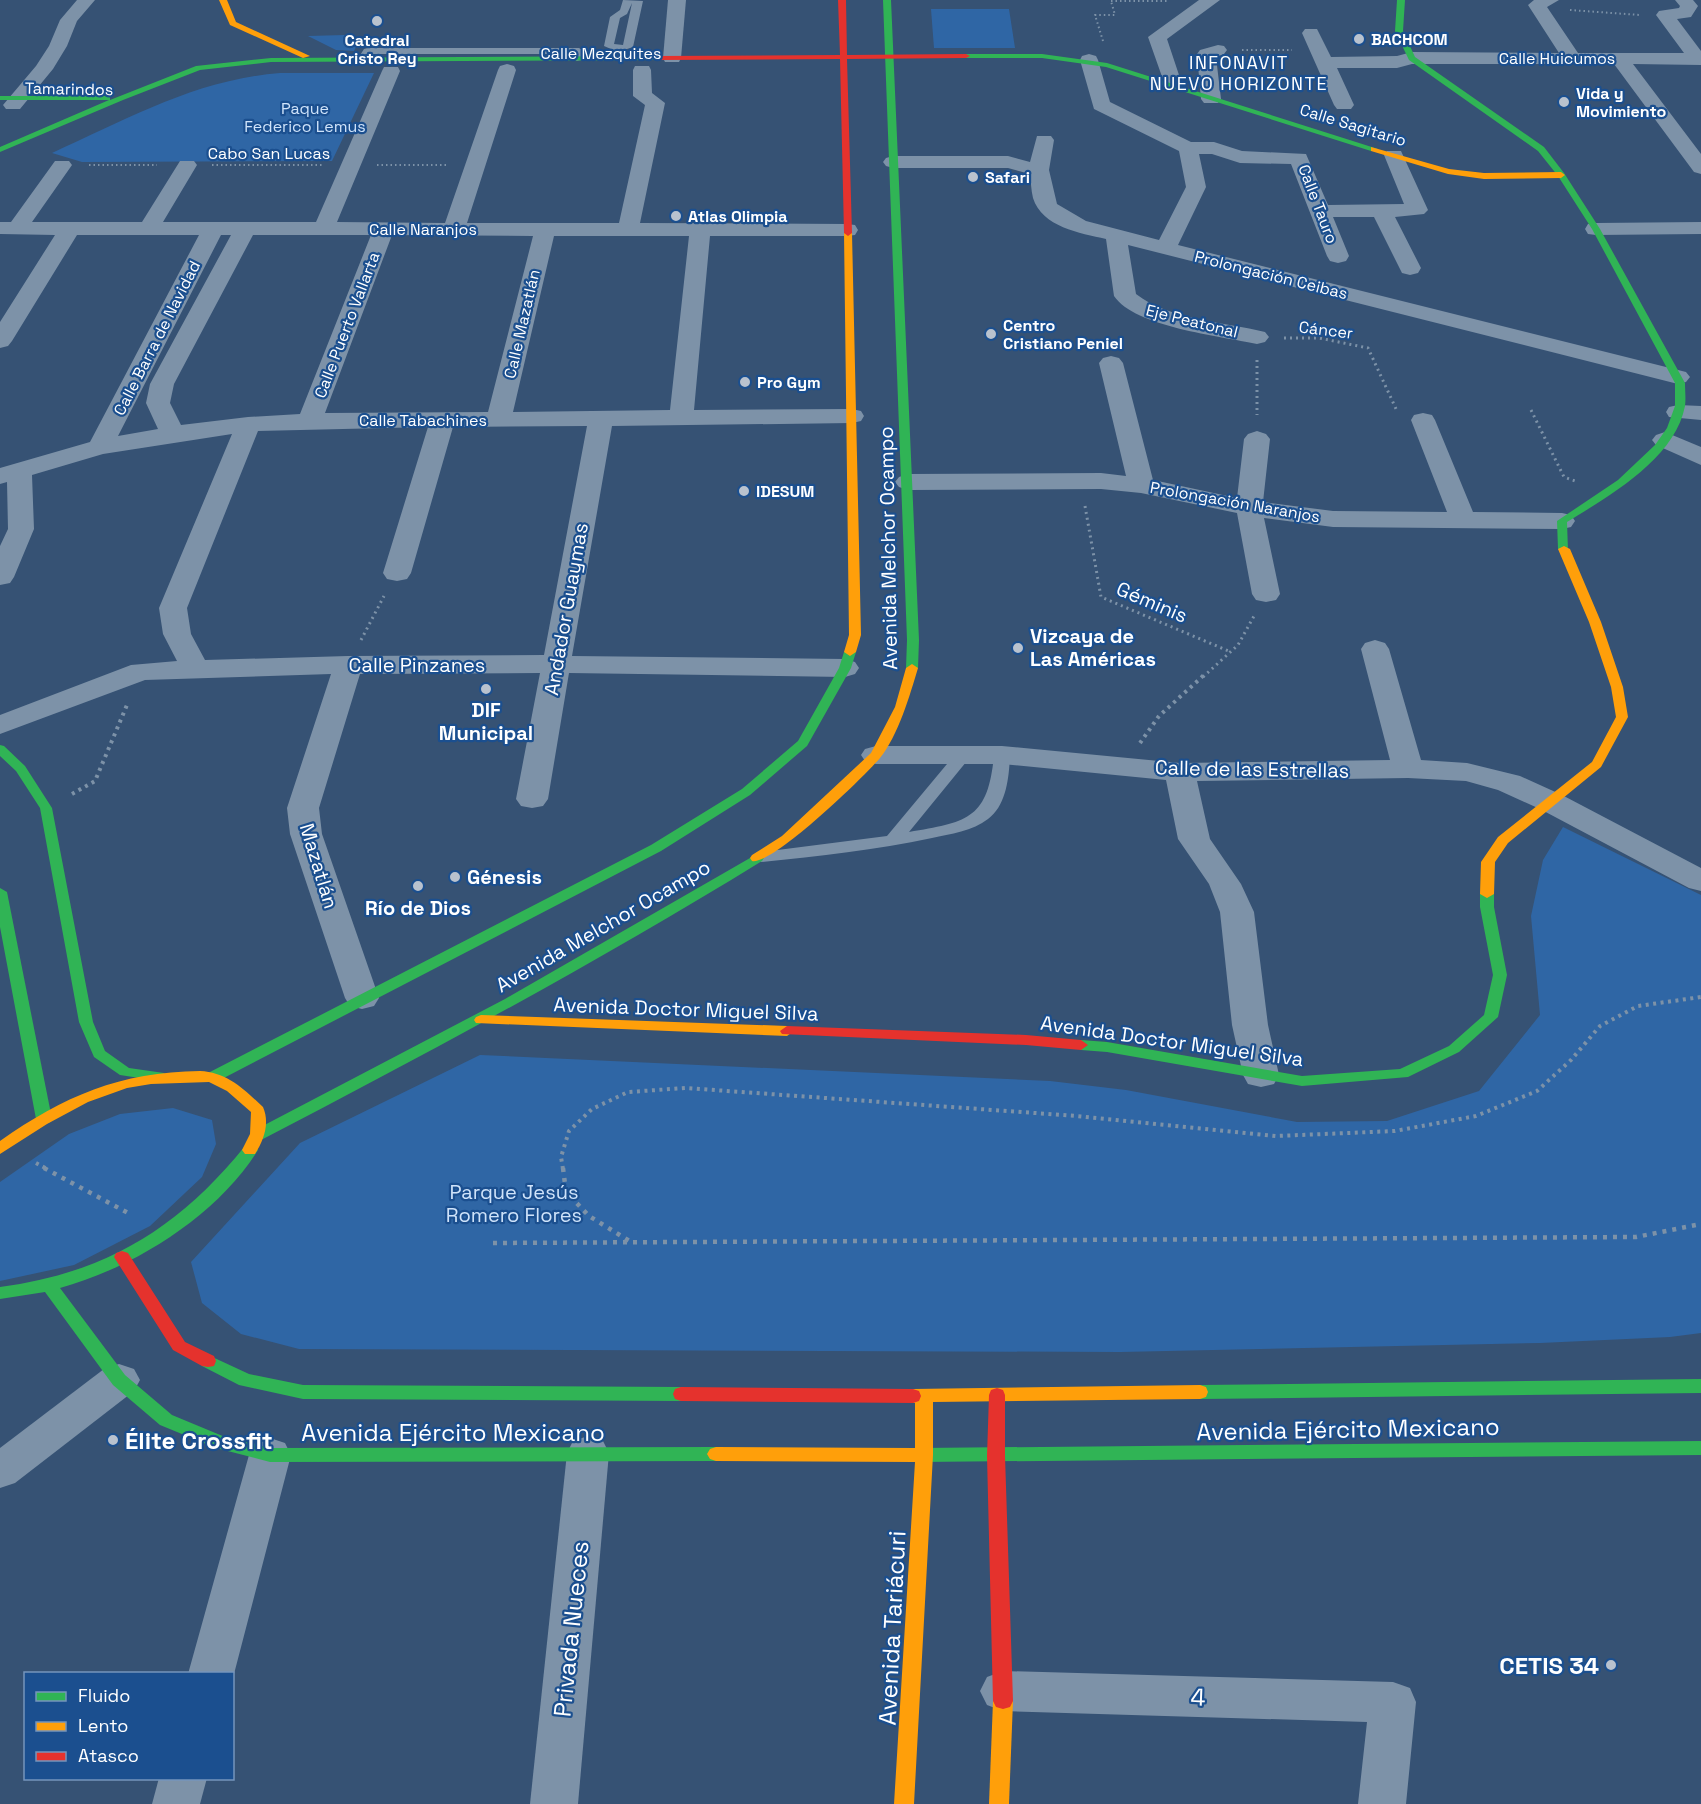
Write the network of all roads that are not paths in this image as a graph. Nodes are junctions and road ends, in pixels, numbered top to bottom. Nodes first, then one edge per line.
1 (86, 0) edge
2 (223, 0) edge
3 (677, 0) edge
4 (1211, 0) edge
5 (1401, 0) edge
6 (1684, 0) edge
7 (846, 1) edge
8 (884, 1) edge
9 (1545, 5) edge
10 (233, 23) junction
11 (1311, 33) dead end
12 (1218, 50) dead end
13 (617, 53) junction
14 (672, 58) junction
15 (1412, 58) junction
16 (1572, 58) junction
17 (1619, 58) junction
18 (1699, 59) edge
19 (1089, 60) junction
20 (842, 63) junction
21 (891, 63) junction
22 (1324, 63) junction
23 (313, 66) junction
24 (199, 68) junction
25 (507, 70) junction
26 (642, 70) junction
27 (391, 71) junction
28 (213, 80) dead end
29 (1173, 84) junction
30 (191, 86) dead end
31 (120, 98) junction
32 (1211, 99) junction
33 (8, 102) edge
34 (104, 105) junction
35 (1344, 105) dead end
36 (137, 109) dead end
37 (1044, 140) dead end
38 (1188, 148) junction
39 (0, 150) edge
40 (1394, 156) junction
41 (893, 162) junction
42 (62, 165) road end
43 (187, 165) road end
44 (1701, 168) edge
45 (1039, 170) junction
46 (1561, 175) junction
47 (1321, 211) junction
48 (1382, 211) junction
49 (8, 228) edge
50 (70, 228) junction
51 (149, 228) junction
52 (1701, 228) edge
53 (213, 229) junction
54 (245, 229) junction
55 (324, 229) junction
56 (384, 229) junction
57 (454, 229) junction
58 (1596, 229) junction
59 (545, 230) junction
60 (628, 230) junction
61 (700, 230) junction
62 (847, 230) junction
63 (1116, 237) junction
64 (1165, 249) junction
65 (1338, 256) dead end
66 (1410, 268) dead end
67 (1257, 337) road end
68 (0, 341) edge
69 (1111, 363) dead end
70 (1678, 377) junction
71 (1690, 412) edge
72 (852, 416) junction
73 (601, 418) junction
74 (681, 418) junction
75 (499, 419) junction
76 (443, 420) junction
77 (1423, 420) road end
78 (310, 421) junction
79 (248, 424) junction
80 (173, 434) junction
81 (1257, 439) road end
82 (1665, 441) junction
83 (100, 447) junction
84 (1701, 457) edge
85 (10, 473) edge
86 (908, 482) junction
87 (1141, 486) junction
88 (1249, 508) junction
89 (1463, 520) junction
90 (1562, 521) junction
91 (397, 573) road end
92 (0, 577) edge
93 (1266, 594) road end
94 (1375, 649) dead end
95 (556, 664) junction
96 (348, 665) junction
97 (195, 668) junction
98 (845, 668) junction
99 (0, 724) edge
100 (0, 749) edge
101 (876, 755) junction
102 (1002, 755) junction
103 (963, 756) junction
104 (1408, 769) junction
105 (1180, 772) junction
106 (532, 799) dead end
107 (1551, 802) junction
108 (893, 840) junction
109 (754, 858) junction
110 (1701, 880) edge
111 (0, 892) edge
112 (362, 998) junction
113 (481, 1020) junction
114 (1261, 1075) junction
115 (159, 1076) junction
116 (213, 1077) junction
117 (44, 1119) junction
118 (258, 1135) junction
119 (0, 1149) edge
120 (122, 1257) junction
121 (50, 1287) junction
122 (0, 1293) edge
123 (119, 1380) junction
124 (1701, 1386) edge
125 (997, 1395) junction
126 (924, 1396) junction
127 (1701, 1448) edge
128 (588, 1453) junction
129 (270, 1455) junction
130 (924, 1455) junction
131 (996, 1456) junction
132 (0, 1471) edge
133 (212, 1672) edge
134 (1003, 1691) junction
135 (183, 1780) edge
136 (176, 1804) edge
137 (554, 1804) edge
138 (904, 1804) edge
139 (999, 1804) edge
140 (1382, 1804) edge

1 - 33 street
2 - 10 street
3 - 14 street
4 - 29 street
5 - 15 street
6 - 18 street
7 - 20 street, Avenida Melchor Ocampo
8 - 21 street, Avenida Melchor Ocampo
9 - 16 street
10 - 23 street
10 - 24 street
11 - 22 street
12 - 32 street
13 - 13 lane
13 - 14 street, Calle Mezquites
13 - 23 street, Calle Mezquites
14 - 20 street, Calle Mezquites
15 - 16 street, Calle Huicumos
15 - 22 street, Calle Huicumos
15 - 46 street
16 - 17 street, Calle Huicumos
17 - 18 street, Calle Huicumos
17 - 44 street
19 - 21 street, Calle Sagitario
19 - 29 street, Calle Sagitario
19 - 38 street
20 - 21 street, Calle Mezquites
20 - 26 street, Calle Mezquites
20 - 62 street, Avenida Melchor Ocampo
21 - 41 street, Avenida Melchor Ocampo
22 - 35 street
23 - 24 street
23 - 27 street, Calle Mezquites
23 - 28 street
24 - 31 street
25 - 26 street, Calle Mezquites
25 - 27 street, Calle Mezquites
25 - 57 street
26 - 60 street
27 - 55 street
29 - 32 street, Calle Sagitario
30 - 31 street, Tamarindos
31 - 33 street, Tamarindos
31 - 34 street
32 - 40 street, Calle Sagitario
33 - 34 street, Tamarindos
34 - 36 street, Tamarindos
34 - 39 street
37 - 45 street, Prolongación Ceibas
38 - 47 street, Calle Tauro
38 - 64 street
40 - 46 street, Calle Sagitario
40 - 48 street
41 - 45 street
41 - 86 street, Avenida Melchor Ocampo
42 - 49 street
43 - 51 street
45 - 63 street, Prolongación Ceibas
46 - 58 street
47 - 48 street
47 - 65 street, Calle Tauro
48 - 66 street
49 - 50 street, Calle Naranjos
50 - 51 street, Calle Naranjos
50 - 68 street
51 - 53 street, Calle Naranjos
52 - 58 street
53 - 54 street, Calle Naranjos
53 - 83 street, Calle Barra de Navidad
54 - 55 street, Calle Naranjos
54 - 80 street, Calle Barra de Navidad
55 - 56 street, Calle Naranjos
56 - 57 street, Calle Naranjos
56 - 78 street, Calle Puerto Vallarta
57 - 59 street, Calle Naranjos
58 - 70 street
59 - 60 street, Calle Naranjos
59 - 75 street, Calle Mazatlán
60 - 61 street, Calle Naranjos
61 - 62 street, Calle Naranjos
61 - 74 street
62 - 72 street, Avenida Melchor Ocampo
63 - 64 street, Prolongación Ceibas
63 - 67 street, Eje Peatonal
64 - 70 street, Prolongación Ceibas
69 - 87 street
70 - 71 street
71 - 82 street
72 - 74 street, Calle Tabachines
72 - 98 street, Avenida Melchor Ocampo
73 - 74 street, Calle Tabachines
73 - 75 street, Calle Tabachines
73 - 95 street, Andador Guaymas
75 - 76 street, Calle Tabachines
76 - 78 street, Calle Tabachines
76 - 91 street
77 - 89 street
78 - 79 street, Calle Tabachines
79 - 80 street, Calle Tabachines
79 - 97 street
80 - 83 street, Calle Tabachines
81 - 88 street
82 - 84 street
82 - 90 street
83 - 85 street, Calle Tabachines
85 - 92 street
86 - 87 street, Prolongación Naranjos
86 - 101 street, Avenida Melchor Ocampo
87 - 88 street, Prolongación Naranjos
88 - 89 street, Prolongación Naranjos
88 - 93 street
89 - 90 street, Prolongación Naranjos
90 - 107 street, Avenida Doctor Miguel Silva
94 - 104 street
95 - 96 street, Calle Pinzanes
95 - 98 street, Calle Pinzanes
95 - 106 street, Andador Guaymas
96 - 97 street, Calle Pinzanes
96 - 112 street, Mazatlán
97 - 99 street, Calle Pinzanes
98 - 112 street, Avenida Melchor Ocampo
100 - 115 street
101 - 103 street, Calle de las Estrellas
101 - 109 street, Avenida Melchor Ocampo
102 - 103 street, Calle de las Estrellas
102 - 105 street, Calle de las Estrellas
102 - 108 lane
103 - 108 lane
104 - 105 street, Calle de las Estrellas
104 - 107 street, Calle de las Estrellas
105 - 114 street
107 - 110 street, Calle de las Estrellas
107 - 114 street, Avenida Doctor Miguel Silva
108 - 109 lane
109 - 113 street, Avenida Melchor Ocampo
111 - 117 street
112 - 116 street, Avenida Melchor Ocampo
113 - 114 street, Avenida Doctor Miguel Silva
113 - 118 street, Avenida Melchor Ocampo
115 - 116 street
115 - 117 street
116 - 118 street
117 - 119 street
118 - 120 street
120 - 121 street
120 - 126 street, Avenida Ejército Mexicano
121 - 122 street
121 - 123 street, Avenida Ejército Mexicano
123 - 129 street, Avenida Ejército Mexicano
123 - 132 street
124 - 125 street, Avenida Ejército Mexicano
125 - 126 street, Avenida Ejército Mexicano
125 - 131 street
126 - 130 street
127 - 131 street, Avenida Ejército Mexicano
128 - 129 street, Avenida Ejército Mexicano
128 - 130 street, Avenida Ejército Mexicano
128 - 137 street, Privada Nueces
129 - 133 street
130 - 131 street, Avenida Ejército Mexicano
130 - 138 street, Avenida Tariácuri
131 - 134 street
134 - 139 street
134 - 140 street, 4
135 - 136 street

